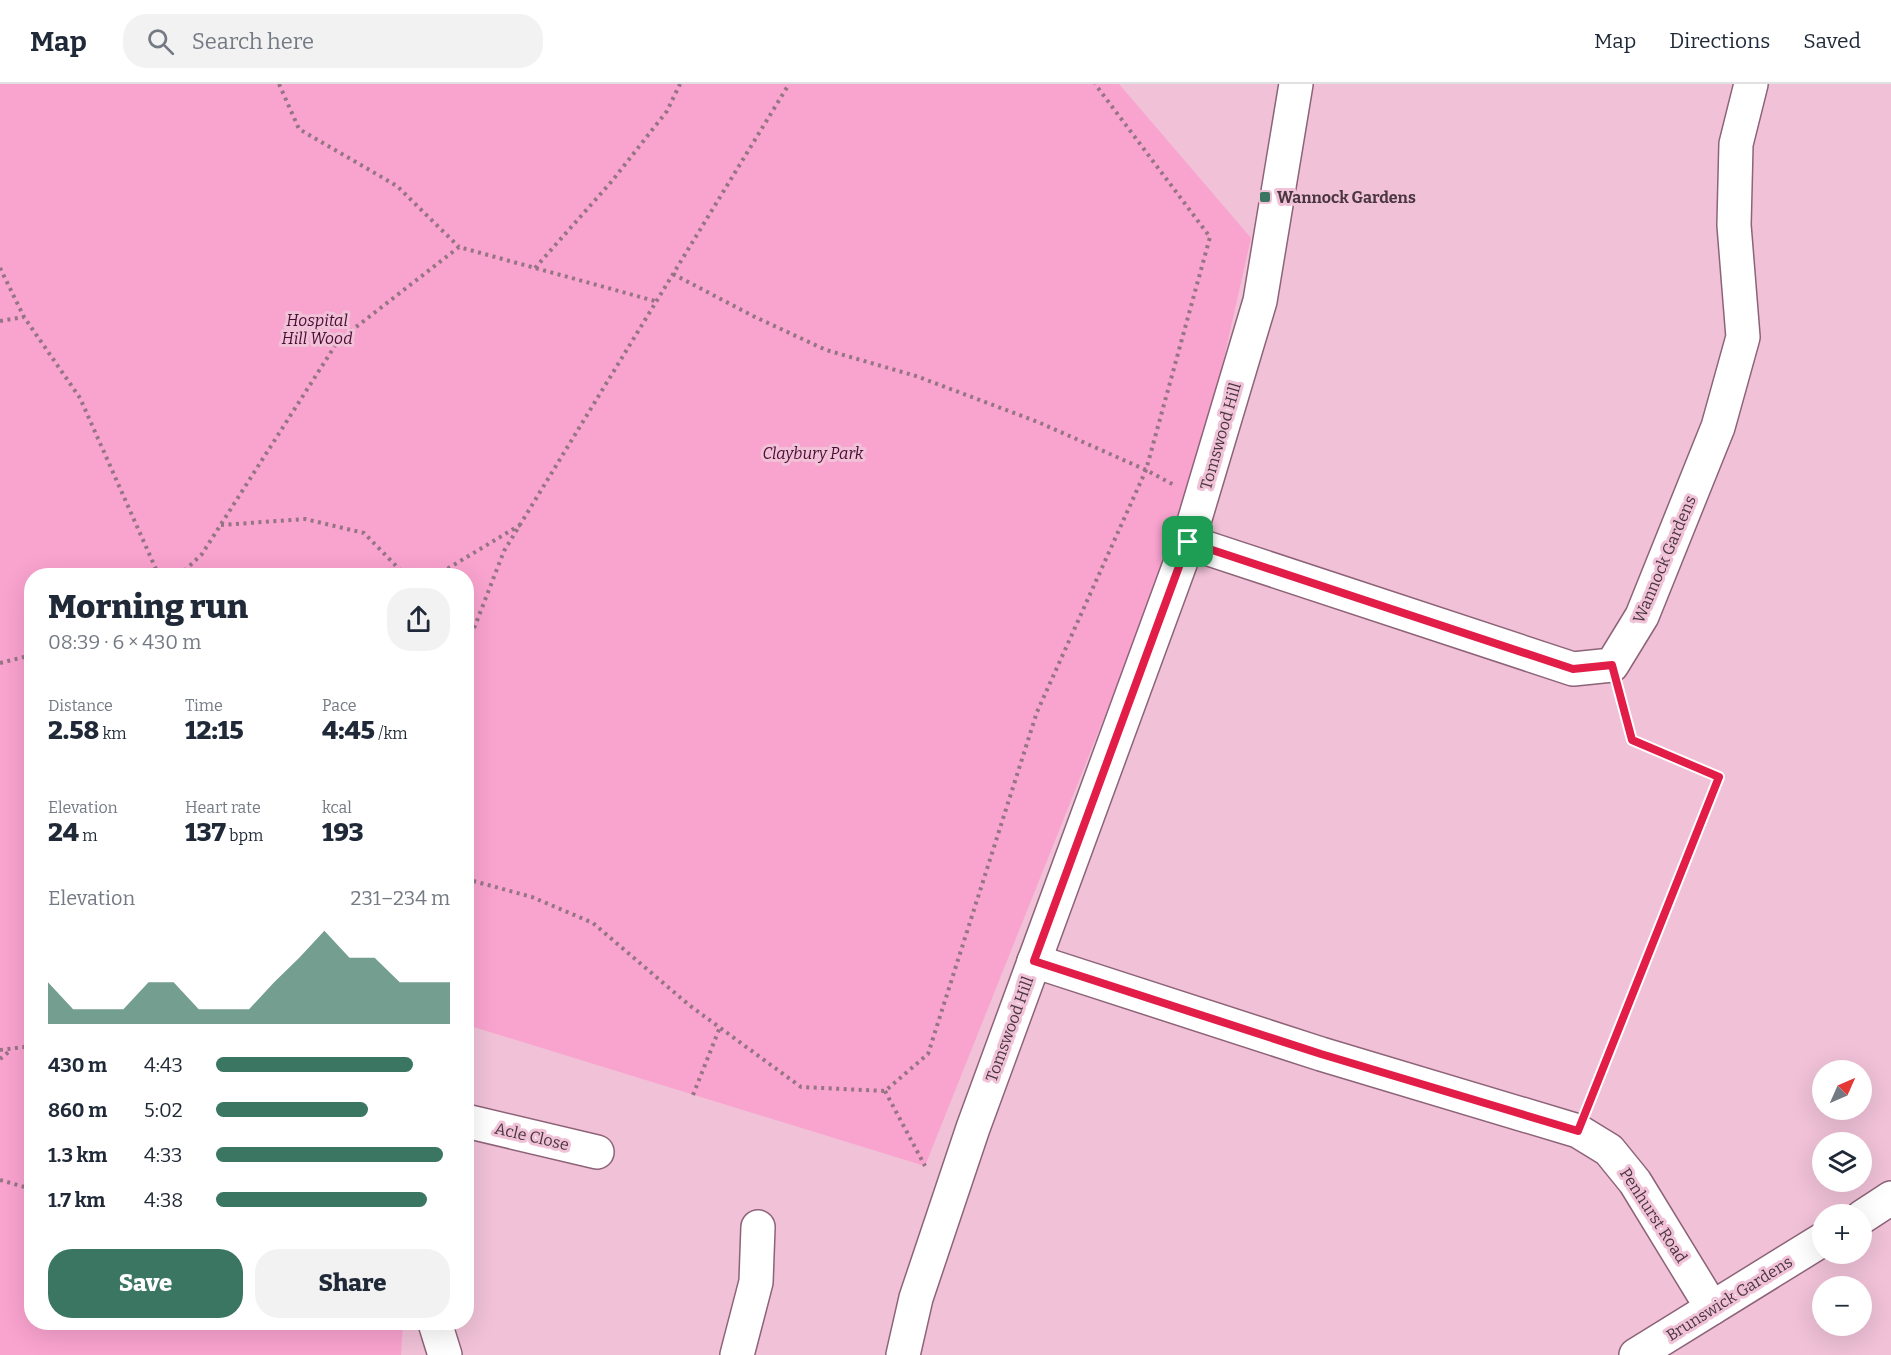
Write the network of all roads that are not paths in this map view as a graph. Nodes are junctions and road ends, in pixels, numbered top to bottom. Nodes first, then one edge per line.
1 (1296, 84) edge
2 (1751, 84) edge
3 (1188, 542) junction
4 (1034, 961) junction
5 (474, 1123) edge
6 (597, 1152) dead end
7 (1891, 1198) edge
8 (1872, 1210) edge
9 (759, 1227) dead end
10 (1812, 1246) edge
11 (1713, 1308) junction
12 (437, 1330) edge
13 (445, 1355) edge
14 (737, 1355) edge
15 (903, 1355) edge
16 (1636, 1355) edge

1 - 3 street, Tomswood Hill
2 - 3 street, Wannock Gardens
3 - 4 street, Tomswood Hill
4 - 11 street, Penhurst Road
4 - 15 street, Tomswood Hill
5 - 6 street, Acle Close
7 - 8 street
9 - 14 street
10 - 11 street, Brunswick Gardens
11 - 16 street, Brunswick Gardens
12 - 13 street

